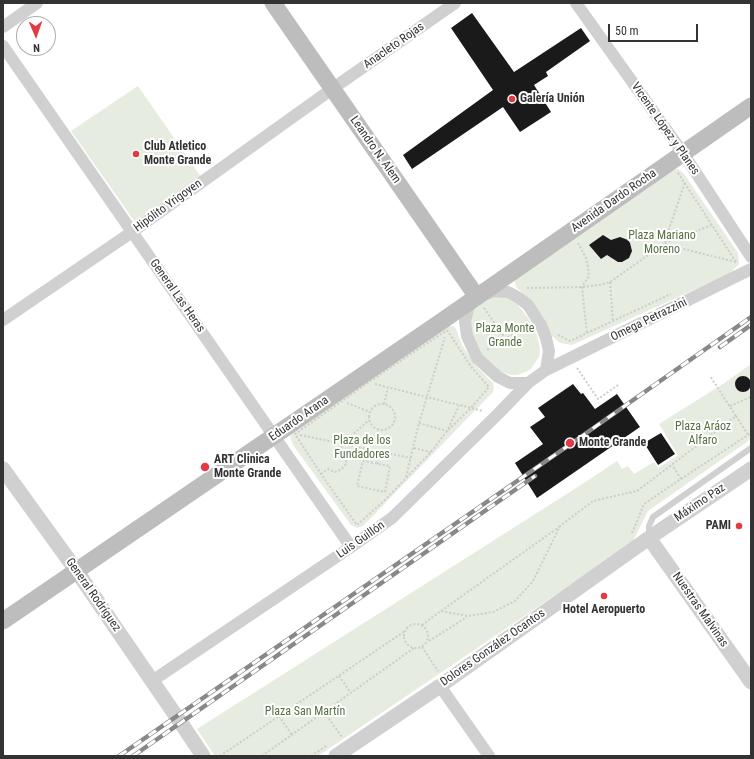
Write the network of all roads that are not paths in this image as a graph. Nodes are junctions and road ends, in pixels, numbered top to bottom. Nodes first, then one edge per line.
1 (37, 3) edge
2 (273, 3) edge
3 (456, 3) edge
4 (576, 3) edge
5 (3, 27) edge
6 (3, 46) edge
7 (332, 89) junction
8 (751, 106) edge
9 (683, 153) junction
10 (132, 232) junction
11 (751, 257) edge
12 (751, 269) edge
13 (479, 300) junction
14 (3, 320) edge
15 (546, 370) junction
16 (528, 383) junction
17 (274, 436) junction
18 (751, 448) edge
19 (3, 469) edge
20 (751, 469) edge
21 (649, 538) junction
22 (351, 547) junction
23 (76, 570) junction
24 (3, 621) edge
25 (152, 681) junction
26 (751, 682) edge
27 (443, 684) junction
28 (202, 756) edge
29 (336, 756) edge
30 (489, 756) edge

1 - 5 street
2 - 7 main road, Leandro N. Alem
3 - 7 street, Anacleto Rojas
4 - 9 street, Vicente López y Planes
6 - 10 street, General Las Heras
7 - 10 street, Hipólito Yrigoyen
7 - 13 main road, Leandro N. Alem
8 - 9 main road, Avenida Dardo Rocha
9 - 11 street, Vicente López y Planes
9 - 13 main road, Avenida Dardo Rocha
10 - 14 street, Hipólito Yrigoyen
10 - 17 street, General Las Heras
12 - 15 street, Omega Petrazzini
13 - 15 street
13 - 16 street
13 - 17 main road, Eduardo Arana
15 - 16 street, Luis Guillón
16 - 22 street, Luis Guillón
17 - 22 street, General Las Heras
17 - 23 main road, Eduardo Arana
18 - 21 lane
19 - 23 street, General Rodríguez
20 - 21 street, Máximo Paz
21 - 26 street, Nuestras Malvinas
21 - 27 street, Dolores González Ocantos
22 - 25 street, Luis Guillón
23 - 24 main road, Eduardo Arana
23 - 25 street, General Rodríguez
25 - 28 street, General Rodríguez
27 - 29 street, Dolores González Ocantos
27 - 30 street

